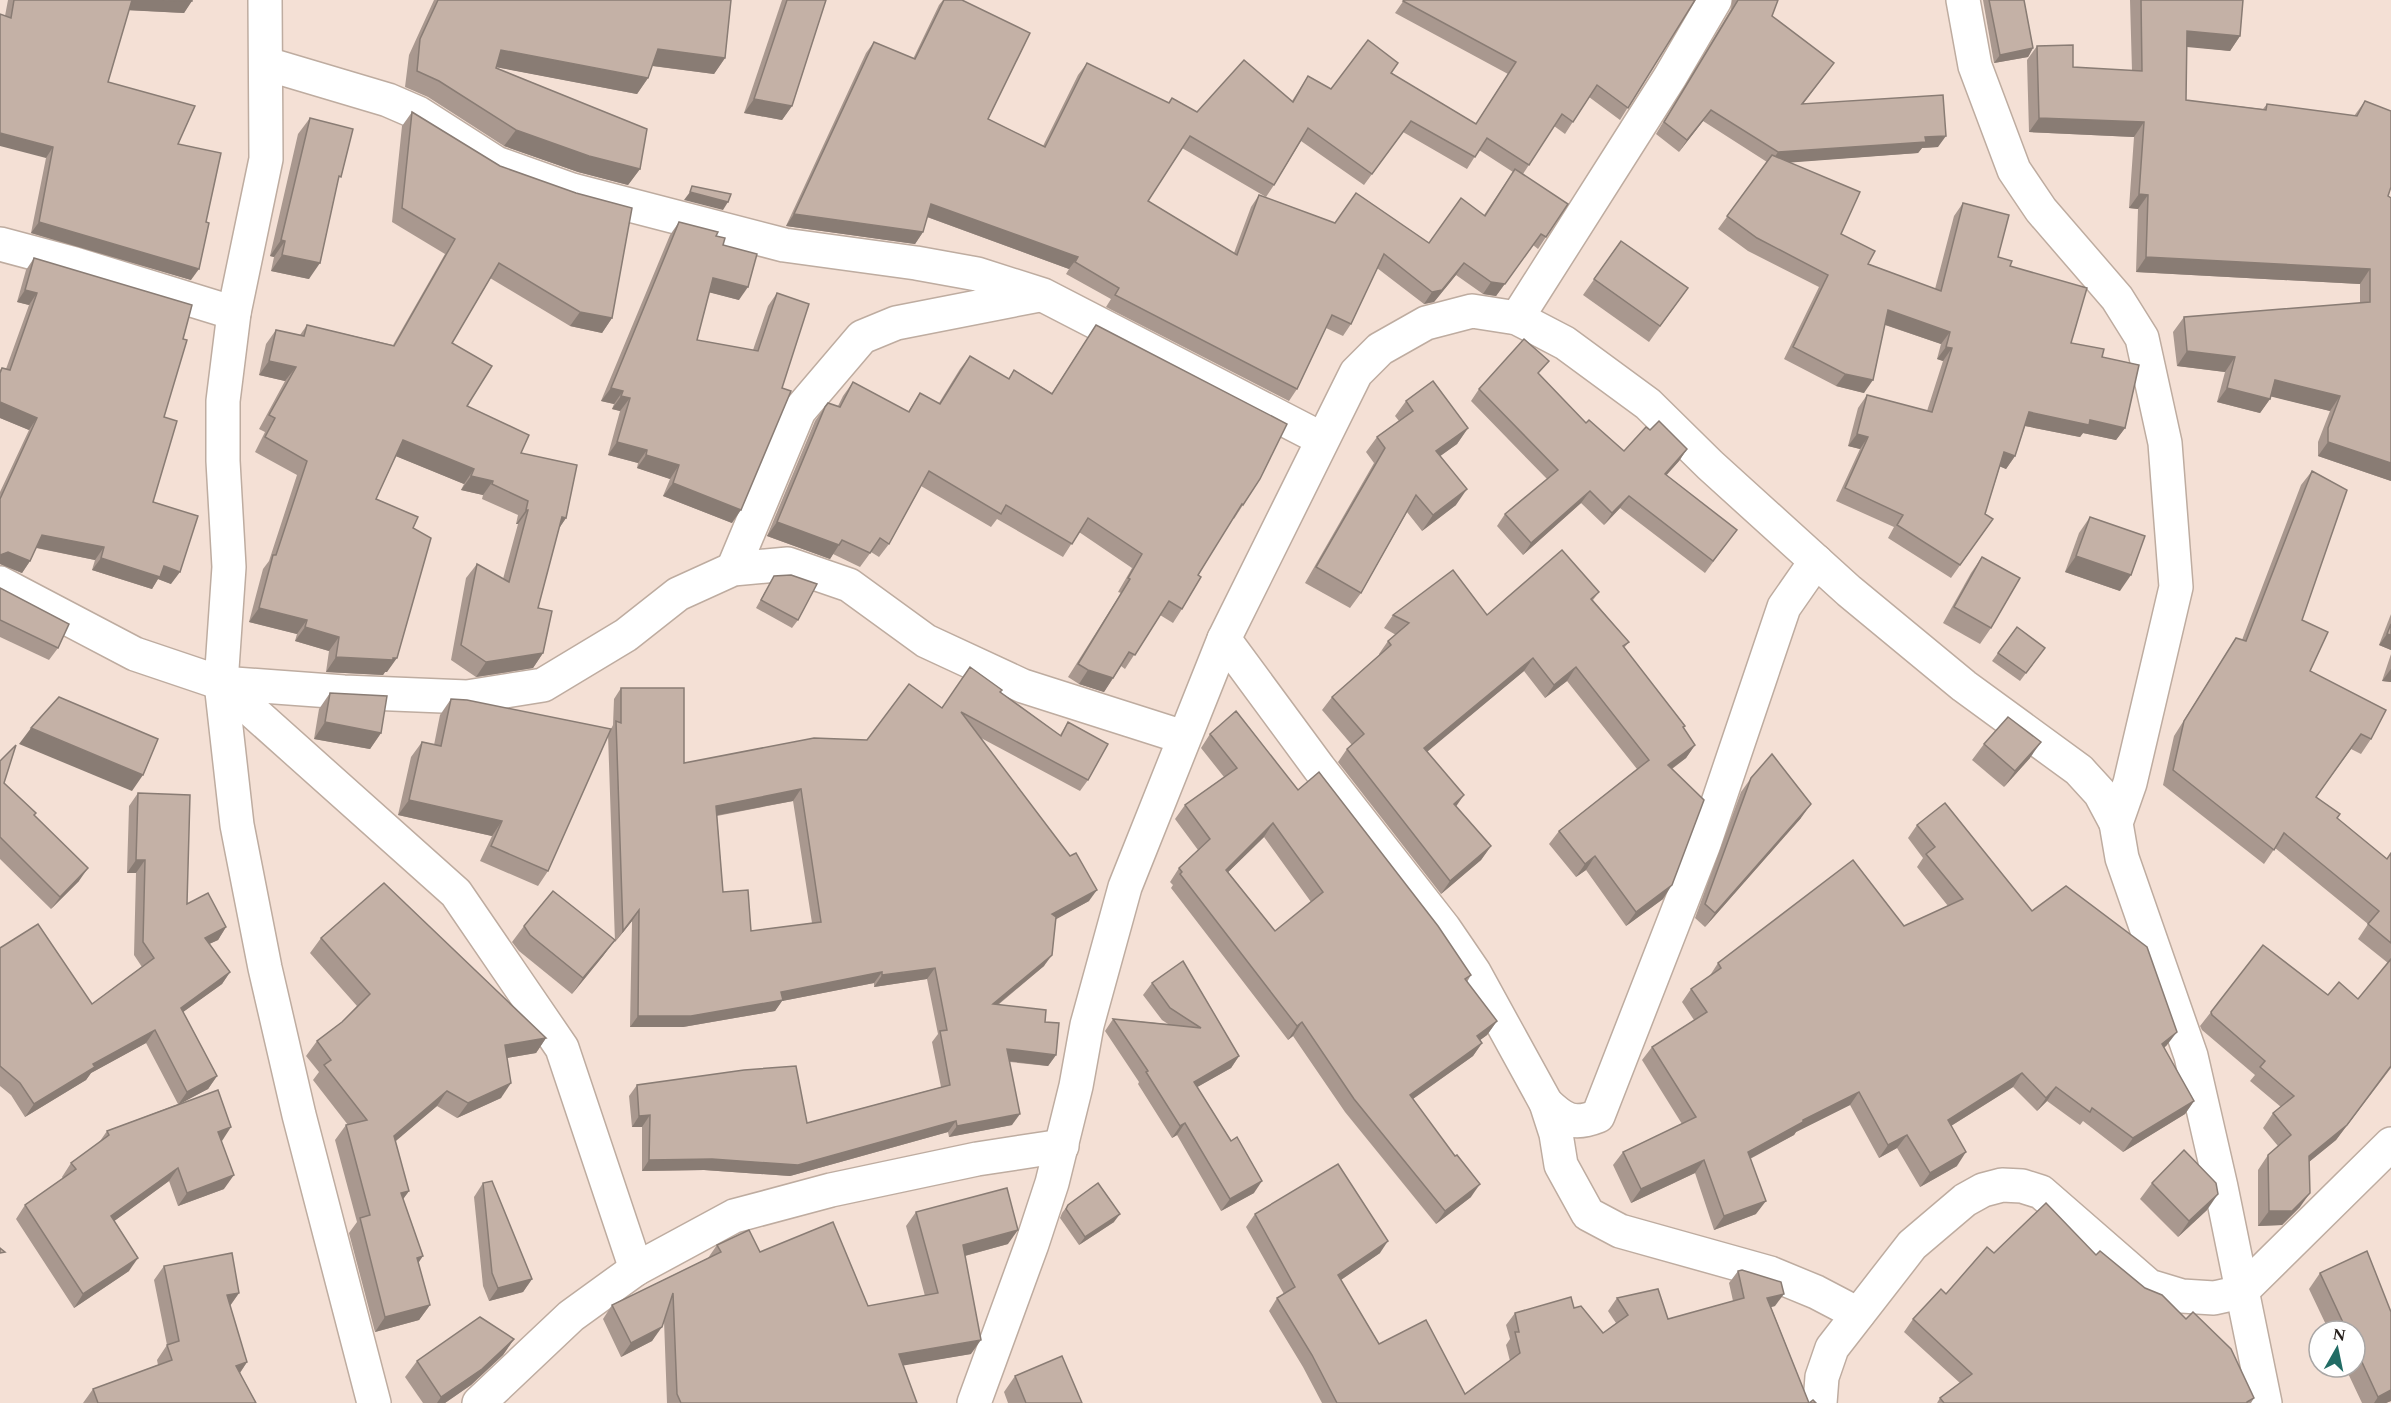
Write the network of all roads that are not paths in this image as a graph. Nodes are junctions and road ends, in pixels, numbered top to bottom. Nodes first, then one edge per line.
1 (265, 0) edge
2 (1714, 0) edge
3 (1963, 0) edge
4 (267, 64) junction
5 (0, 244) edge
6 (1043, 295) junction
7 (234, 313) junction
8 (1517, 318) junction
9 (1322, 439) junction
10 (1816, 561) junction
11 (733, 569) junction
12 (0, 583) edge
13 (1224, 639) junction
14 (221, 683) junction
15 (1183, 737) junction
16 (2116, 822) junction
17 (1546, 1103) junction
18 (2391, 1144) edge
19 (1062, 1146) junction
20 (636, 1269) junction
21 (2241, 1292) junction
22 (1858, 1314) junction
23 (374, 1403) edge
24 (479, 1403) edge
25 (974, 1403) edge
26 (1820, 1403) edge
27 (2265, 1403) edge

1 - 4 street
2 - 8 street
3 - 16 street
4 - 6 street
4 - 7 street
5 - 7 street
6 - 9 street
6 - 11 street
7 - 14 street
8 - 9 street
8 - 10 street
9 - 13 street
10 - 16 street
10 - 17 street
11 - 14 street
11 - 15 street
12 - 14 street
13 - 15 street
13 - 17 street
14 - 20 street
14 - 23 street
15 - 19 street
16 - 21 street
17 - 22 street
18 - 21 street
19 - 20 street
19 - 25 street
20 - 24 street
21 - 22 street
21 - 27 street
22 - 26 street

